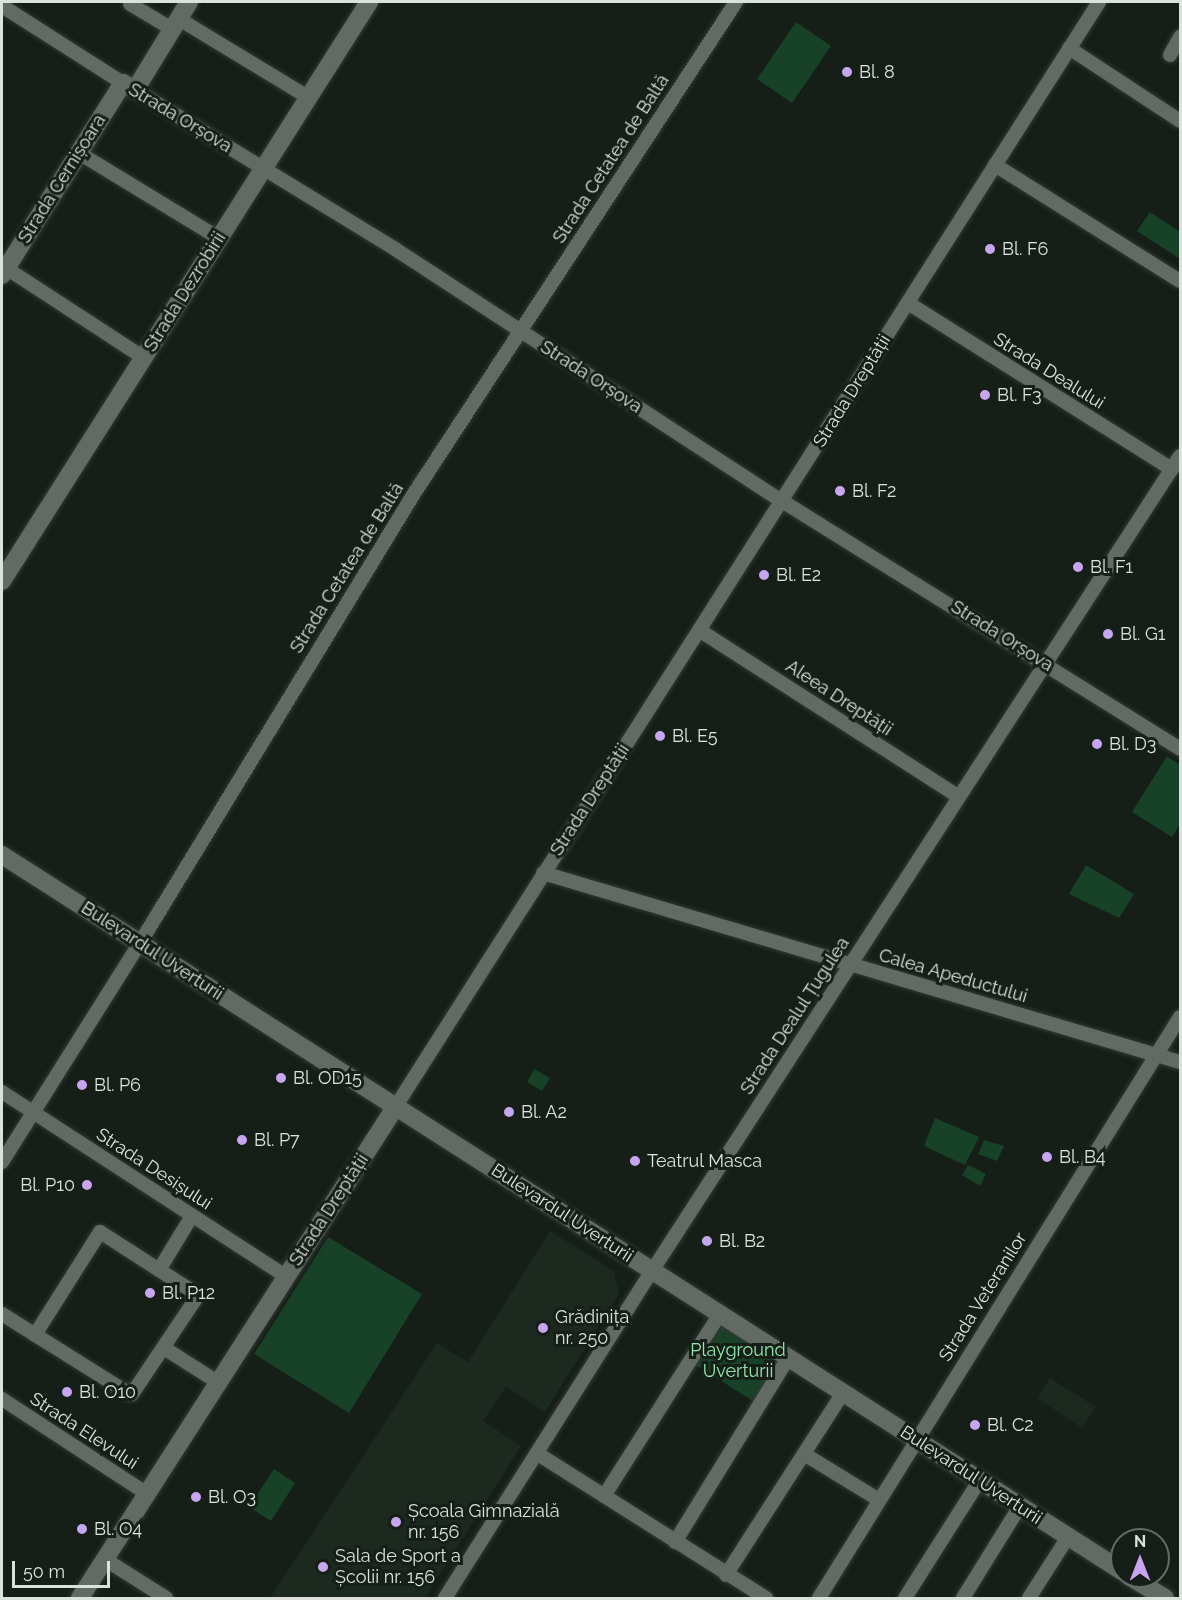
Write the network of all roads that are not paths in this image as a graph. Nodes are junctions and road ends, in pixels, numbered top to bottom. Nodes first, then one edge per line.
1 (189, 2) edge
2 (369, 2) edge
3 (736, 2) edge
4 (1099, 2) edge
5 (130, 4) dead end
6 (2, 8) edge
7 (175, 24) junction
8 (1180, 36) edge
9 (1069, 48) junction
10 (1170, 55) dead end
11 (129, 86) junction
12 (308, 97) junction
13 (1180, 120) edge
14 (79, 153) junction
15 (995, 165) junction
16 (263, 168) junction
17 (219, 238) junction
18 (4, 271) edge
19 (1180, 281) edge
20 (908, 303) junction
21 (520, 330) junction
22 (144, 358) junction
23 (1180, 456) edge
24 (1172, 469) junction
25 (782, 501) junction
26 (2, 581) edge
27 (699, 630) junction
28 (1046, 663) junction
29 (1180, 749) edge
30 (959, 797) junction
31 (2, 855) edge
32 (543, 873) junction
33 (140, 943) junction
34 (850, 964) junction
35 (1180, 1017) edge
36 (1156, 1055) junction
37 (1180, 1062) edge
38 (2, 1092) edge
39 (396, 1106) junction
40 (33, 1112) junction
41 (2, 1162) edge
42 (192, 1216) junction
43 (159, 1270) junction
44 (652, 1271) junction
45 (287, 1277) junction
46 (2, 1314) edge
47 (720, 1314) junction
48 (35, 1335) junction
49 (164, 1348) junction
50 (788, 1358) junction
51 (219, 1383) junction
52 (843, 1393) junction
53 (2, 1399) edge
54 (915, 1439) junction
55 (538, 1454) junction
56 (804, 1454) junction
57 (980, 1480) junction
58 (147, 1494) junction
59 (604, 1496) junction
60 (879, 1500) junction
61 (1020, 1506) junction
62 (1068, 1537) junction
63 (675, 1542) junction
64 (106, 1560) junction
65 (1110, 1563) edge
66 (726, 1575) junction
67 (1148, 1588) edge
68 (80, 1599) edge
69 (166, 1599) edge
70 (445, 1599) edge
71 (766, 1599) edge
72 (819, 1599) edge
73 (905, 1599) edge
74 (963, 1599) edge
75 (1029, 1599) edge
76 (1165, 1599) edge

1 - 7 street, Strada Cernișoara
2 - 12 street, Strada Dezrobirii
3 - 21 street, Strada Cetatea de Baltă
4 - 9 street, Strada Dreptății
5 - 7 street
6 - 11 street, Strada Orșova
7 - 11 street, Strada Cernișoara
7 - 12 street
8 - 10 street
9 - 13 street
9 - 15 street, Strada Dreptății
11 - 14 street, Strada Cernișoara
11 - 16 street, Strada Orșova
12 - 16 street, Strada Dezrobirii
14 - 17 street
14 - 18 street, Strada Cernișoara
15 - 19 street
15 - 20 street, Strada Dreptății
16 - 17 street, Strada Dezrobirii
16 - 21 street, Strada Orșova
17 - 22 street, Strada Dezrobirii
18 - 22 street
20 - 24 street, Strada Dealului
20 - 25 street, Strada Dreptății
21 - 25 street, Strada Orșova
21 - 33 street, Strada Cetatea de Baltă
22 - 26 street, Strada Dezrobirii
23 - 24 street, Strada Dealul Țugulea
24 - 28 street, Strada Dealul Țugulea
25 - 27 street, Strada Dreptății
25 - 28 street, Strada Orșova
27 - 30 street, Aleea Dreptății
27 - 32 street, Strada Dreptății
28 - 29 street, Strada Orșova
28 - 30 street, Strada Dealul Țugulea
30 - 34 street, Strada Dealul Țugulea
31 - 33 street, Bulevardul Uverturii
32 - 34 street, Calea Apeductului
32 - 39 street, Strada Dreptății
33 - 39 street, Bulevardul Uverturii
33 - 40 street, Strada Cetatea de Baltă
34 - 36 street, Calea Apeductului
34 - 44 street, Strada Dealul Țugulea
35 - 36 street, Strada Veteranilor
36 - 37 street, Calea Apeductului
36 - 54 street, Strada Veteranilor
38 - 40 street, Strada Desișului
39 - 44 street, Bulevardul Uverturii
39 - 45 street, Strada Dreptății
40 - 41 street, Strada Cetatea de Baltă
40 - 42 street, Strada Desișului
42 - 43 street
42 - 45 street, Strada Desișului
43 - 48 street
43 - 49 street
44 - 47 street, Bulevardul Uverturii
44 - 55 street, Strada Dealul Țugulea
45 - 51 street, Strada Dreptății
46 - 48 street
47 - 50 street, Bulevardul Uverturii
47 - 59 street
48 - 49 street
49 - 51 street
50 - 52 street, Bulevardul Uverturii
50 - 63 street
51 - 58 street, Strada Dreptății
52 - 54 street, Bulevardul Uverturii
52 - 56 street
53 - 58 street, Strada Elevului
54 - 57 street, Bulevardul Uverturii
54 - 60 street, Strada Veteranilor
55 - 59 street
55 - 70 street, Strada Dealul Țugulea
56 - 60 street
56 - 66 street
57 - 61 street, Bulevardul Uverturii
57 - 73 street
58 - 64 street, Strada Dreptății
59 - 63 street
60 - 72 street, Strada Veteranilor
61 - 62 street, Bulevardul Uverturii
61 - 74 street
62 - 65 street, Bulevardul Uverturii
62 - 75 street
63 - 66 street
64 - 68 street, Strada Dreptății
64 - 69 street
66 - 71 street
67 - 76 street

